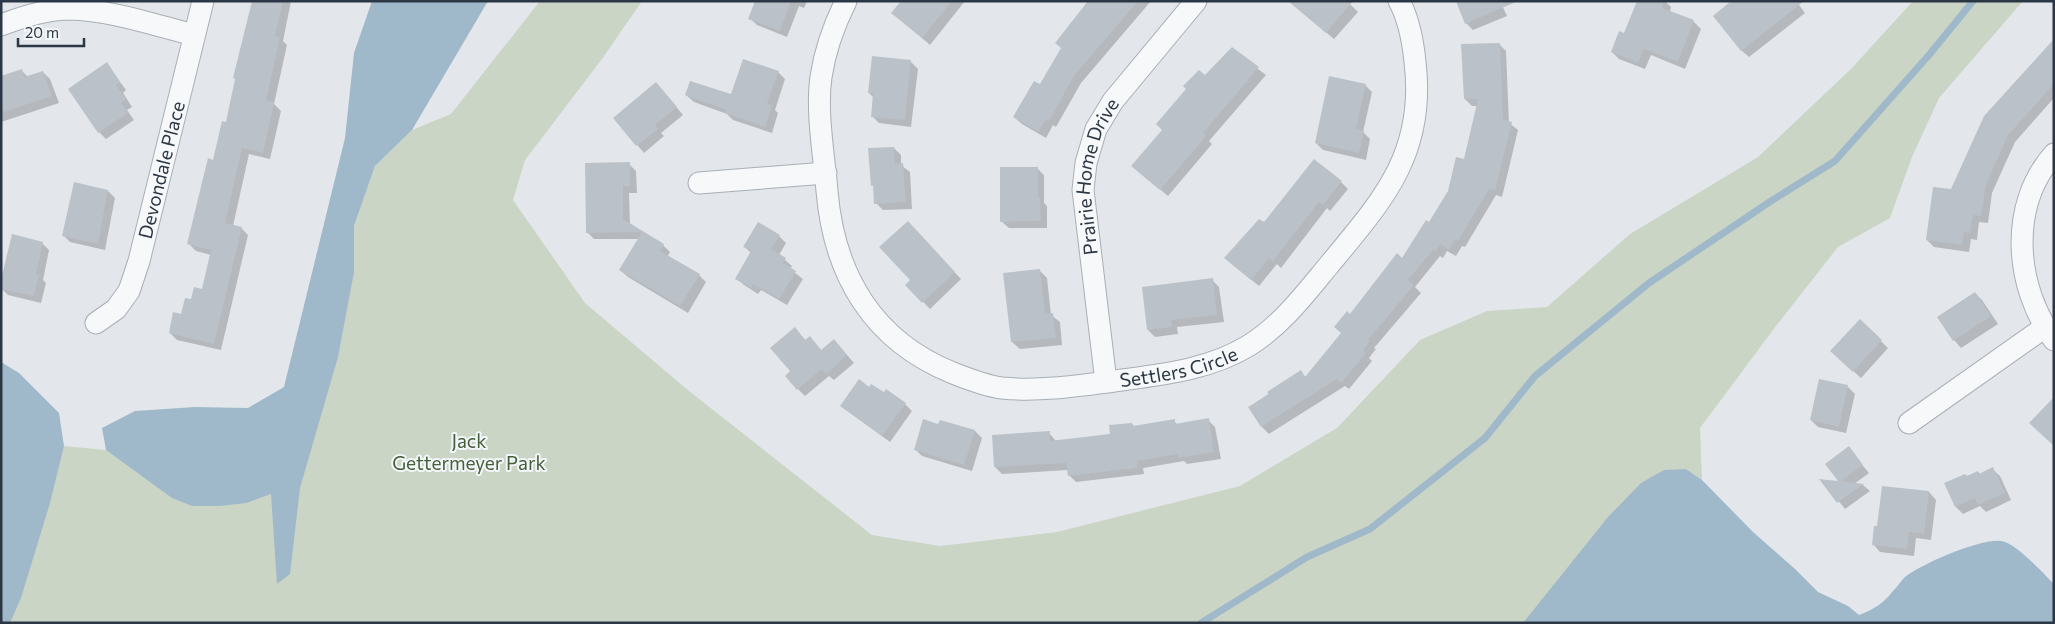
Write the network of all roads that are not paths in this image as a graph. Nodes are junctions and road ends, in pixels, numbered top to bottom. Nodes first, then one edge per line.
1 (203, 1) edge
2 (846, 1) edge
3 (1196, 1) edge
4 (1400, 1) edge
5 (1, 25) edge
6 (194, 35) junction
7 (2054, 154) edge
8 (826, 173) junction
9 (699, 183) dead end
10 (96, 323) dead end
11 (2049, 334) edge
12 (1106, 382) junction
13 (1909, 423) dead end

1 - 6 street, Devondale Place
2 - 8 street, Settlers Circle
3 - 12 street, Prairie Home Drive
4 - 12 street, Settlers Circle
5 - 6 street
6 - 10 street, Devondale Place
7 - 11 street
8 - 9 street
8 - 12 street, Settlers Circle
11 - 13 street

